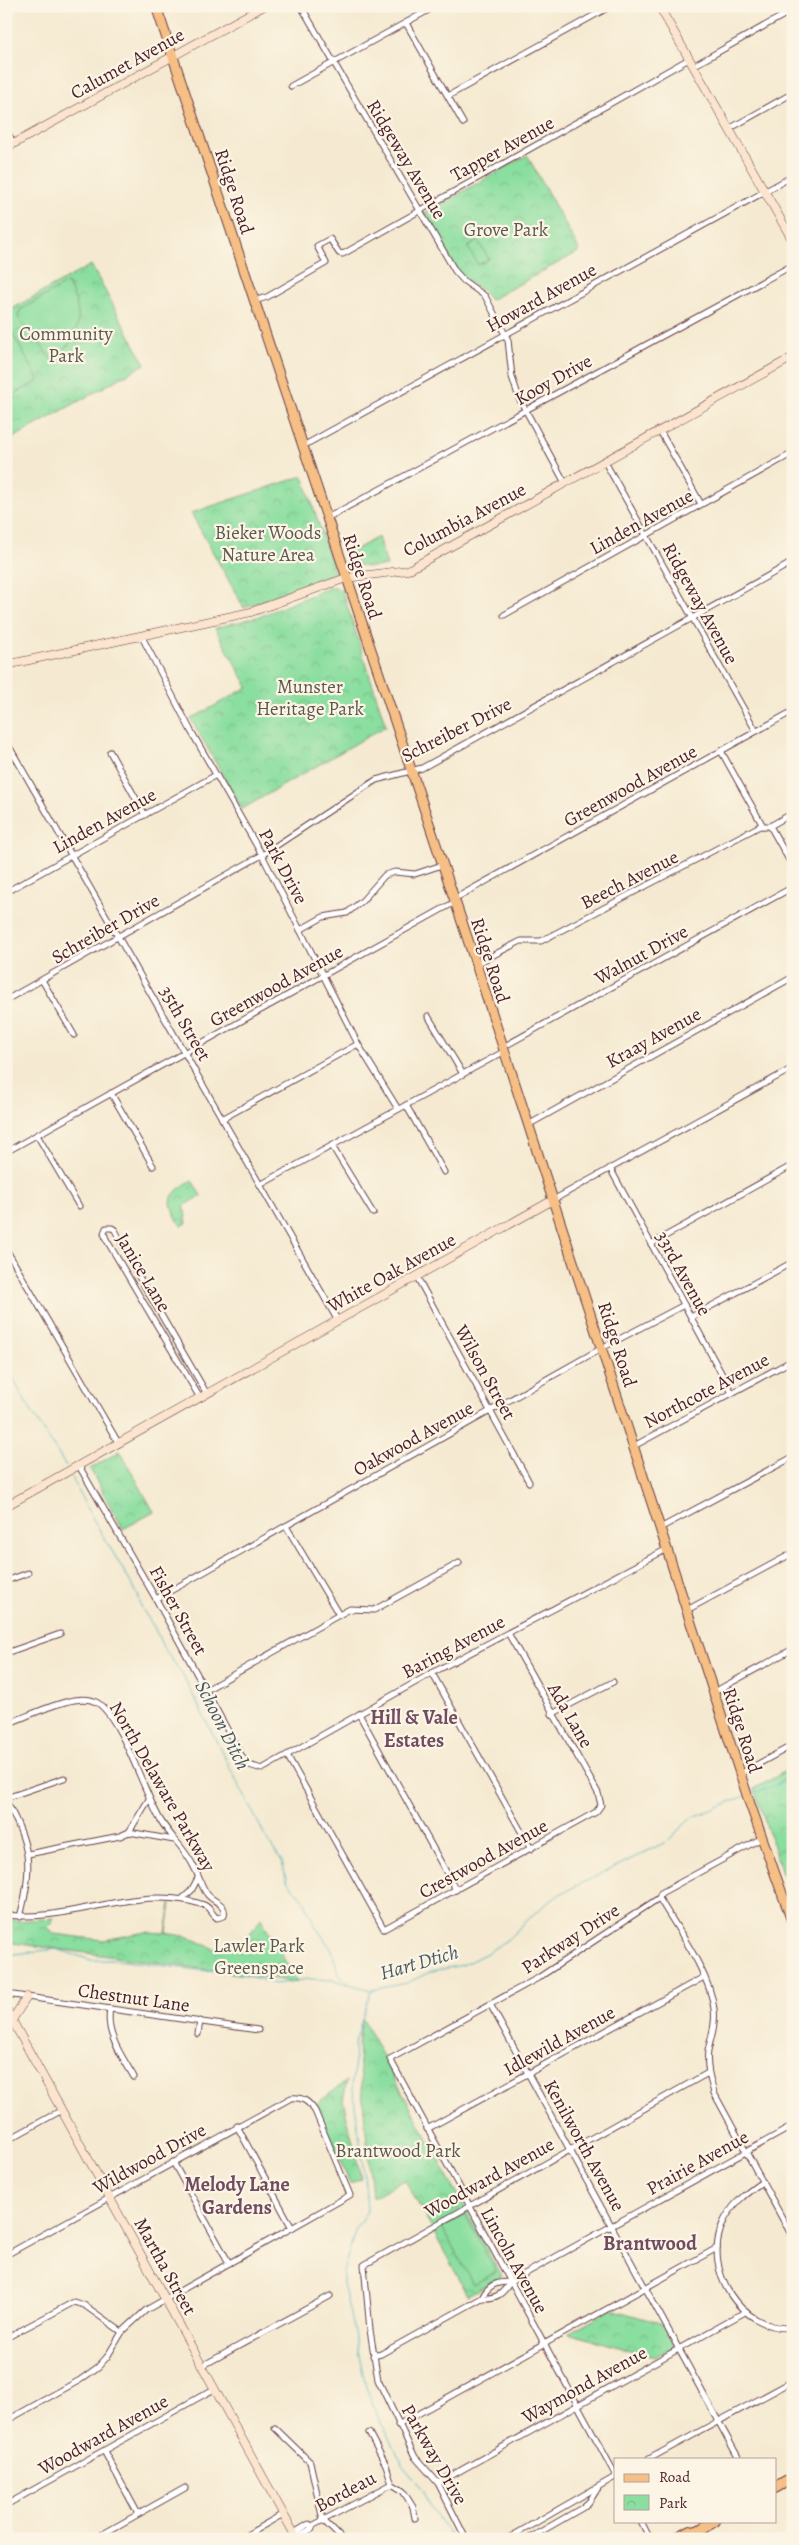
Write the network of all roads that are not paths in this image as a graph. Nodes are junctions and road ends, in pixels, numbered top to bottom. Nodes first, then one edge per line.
1 (156, 6) edge
2 (264, 6) edge
3 (301, 6) edge
4 (436, 6) edge
5 (611, 6) edge
6 (659, 6) edge
7 (793, 10) edge
8 (406, 23) junction
9 (174, 57) junction
10 (333, 63) junction
11 (691, 63) junction
12 (291, 86) dead end
13 (793, 93) edge
14 (448, 96) junction
15 (463, 123) dead end
16 (729, 129) junction
17 (6, 130) edge
18 (14, 144) junction
19 (6, 148) edge
20 (793, 176) edge
21 (765, 192) junction
22 (420, 211) junction
23 (793, 241) edge
24 (793, 265) edge
25 (254, 301) junction
26 (504, 334) junction
27 (793, 357) edge
28 (527, 411) junction
29 (660, 431) junction
30 (303, 446) junction
31 (793, 454) edge
32 (605, 462) junction
33 (565, 483) junction
34 (702, 504) junction
35 (327, 518) junction
36 (645, 535) junction
37 (793, 562) edge
38 (346, 578) junction
39 (504, 615) dead end
40 (692, 617) junction
41 (142, 637) junction
42 (6, 665) edge
43 (793, 711) edge
44 (756, 731) junction
45 (6, 741) edge
46 (721, 751) junction
47 (110, 752) dead end
48 (411, 772) junction
49 (216, 776) junction
50 (793, 813) edge
51 (145, 814) junction
52 (762, 826) junction
53 (770, 826) junction
54 (262, 855) junction
55 (72, 856) junction
56 (442, 865) junction
57 (793, 867) edge
58 (793, 887) edge
59 (6, 892) edge
60 (455, 900) junction
61 (300, 930) junction
62 (119, 937) junction
63 (476, 964) junction
64 (322, 977) junction
65 (793, 977) edge
66 (42, 980) junction
67 (6, 1000) edge
68 (428, 1016) dead end
69 (74, 1035) dead end
70 (358, 1044) junction
71 (504, 1049) junction
72 (186, 1053) junction
73 (793, 1068) edge
74 (463, 1074) junction
75 (111, 1093) junction
76 (406, 1105) junction
77 (398, 1109) junction
78 (222, 1119) junction
79 (528, 1125) junction
80 (37, 1135) junction
81 (332, 1146) junction
82 (6, 1152) edge
83 (793, 1164) edge
84 (153, 1166) dead end
85 (610, 1168) junction
86 (444, 1172) dead end
87 (260, 1185) junction
88 (553, 1200) junction
89 (80, 1206) dead end
90 (373, 1213) dead end
91 (651, 1244) junction
92 (6, 1249) edge
93 (793, 1262) edge
94 (417, 1276) junction
95 (684, 1305) junction
96 (690, 1316) junction
97 (338, 1321) junction
98 (602, 1348) junction
99 (793, 1360) edge
100 (732, 1392) junction
101 (204, 1396) junction
102 (491, 1412) junction
103 (118, 1444) junction
104 (634, 1446) junction
105 (793, 1457) edge
106 (79, 1466) junction
107 (530, 1482) dead end
108 (6, 1506) edge
109 (286, 1526) junction
110 (660, 1528) junction
111 (668, 1549) junction
112 (793, 1553) edge
113 (459, 1563) dead end
114 (28, 1573) dead end
115 (6, 1581) edge
116 (156, 1599) junction
117 (687, 1610) junction
118 (339, 1615) junction
119 (508, 1633) junction
120 (60, 1634) dead end
121 (793, 1649) edge
122 (6, 1653) edge
123 (432, 1673) junction
124 (612, 1682) dead end
125 (206, 1690) junction
126 (714, 1692) junction
127 (359, 1714) junction
128 (552, 1714) junction
129 (6, 1724) edge
130 (793, 1745) edge
131 (287, 1755) junction
132 (253, 1768) joint
133 (740, 1774) junction
134 (64, 1778) dead end
135 (6, 1799) edge
136 (149, 1799) junction
137 (596, 1812) joint
138 (129, 1832) junction
139 (762, 1838) junction
140 (174, 1840) junction
141 (531, 1849) junction
142 (28, 1854) junction
143 (198, 1878) junction
144 (456, 1890) junction
145 (659, 1898) junction
146 (182, 1899) junction
147 (6, 1915) edge
148 (20, 1917) junction
149 (793, 1924) edge
150 (704, 1977) junction
151 (6, 1994) edge
152 (27, 1997) junction
153 (490, 2004) junction
154 (110, 2008) junction
155 (6, 2009) edge
156 (12, 2020) junction
157 (200, 2021) junction
158 (258, 2030) dead end
159 (198, 2034) dead end
160 (390, 2059) joint
161 (708, 2073) junction
162 (529, 2074) junction
163 (134, 2077) dead end
164 (62, 2110) junction
165 (237, 2126) junction
166 (793, 2126) edge
167 (427, 2129) junction
168 (6, 2141) edge
169 (570, 2150) junction
170 (746, 2152) junction
171 (174, 2162) junction
172 (762, 2182) junction
173 (109, 2197) junction
174 (468, 2206) junction
175 (613, 2226) junction
176 (292, 2228) junction
177 (793, 2238) edge
178 (717, 2248) junction
179 (6, 2255) edge
180 (229, 2263) junction
181 (364, 2265) joint
182 (510, 2282) junction
183 (646, 2287) junction
184 (330, 2296) dead end
185 (165, 2298) junction
186 (482, 2298) junction
187 (745, 2312) junction
188 (793, 2328) edge
189 (122, 2332) junction
190 (6, 2338) edge
191 (543, 2343) junction
192 (680, 2348) junction
193 (373, 2356) junction
194 (202, 2366) junction
195 (793, 2381) edge
196 (214, 2389) junction
197 (577, 2405) junction
198 (6, 2421) edge
199 (719, 2421) junction
200 (398, 2425) junction
201 (276, 2428) dead end
202 (369, 2433) dead end
203 (104, 2451) junction
204 (652, 2458) edge
205 (739, 2458) edge
206 (614, 2474) edge
207 (614, 2477) edge
208 (793, 2478) edge
209 (438, 2482) junction
210 (392, 2484) junction
211 (598, 2487) junction
212 (776, 2487) edge
213 (185, 2488) dead end
214 (6, 2505) edge
215 (138, 2514) junction
216 (283, 2514) junction
217 (415, 2518) dead end
218 (323, 2520) junction
219 (642, 2522) edge
220 (714, 2522) edge
221 (793, 2533) edge
222 (695, 2535) edge
223 (296, 2536) edge
224 (94, 2539) edge
225 (240, 2539) edge
226 (342, 2539) edge
227 (466, 2539) edge
228 (507, 2539) edge
229 (528, 2539) edge
230 (650, 2539) edge
231 (674, 2539) edge
232 (782, 2539) edge

1 - 9 main road, Ridge Road
2 - 9 street, Calumet Avenue
3 - 10 street, Ridgeway Avenue
4 - 8 street
5 - 14 street
6 - 11 street
7 - 11 street, Tapper Avenue
8 - 10 street
8 - 14 street
9 - 18 street, Calumet Avenue
9 - 25 main road, Ridge Road
10 - 12 street
10 - 22 street, Ridgeway Avenue
11 - 16 street
11 - 22 street, Tapper Avenue
13 - 16 street
14 - 15 street
16 - 21 street
17 - 18 street
18 - 19 street, Calumet Avenue
20 - 21 street, Howard Avenue
21 - 23 street
21 - 26 street, Howard Avenue
22 - 25 street, Tapper Avenue
22 - 26 street, Ridgeway Avenue
24 - 28 street, Kooy Drive
25 - 30 main road, Ridge Road
26 - 28 street, Ridgeway Avenue
26 - 30 street, Howard Avenue
27 - 29 street, Columbia Avenue
28 - 33 street, Ridgeway Avenue
28 - 35 street, Kooy Drive
29 - 32 street, Columbia Avenue
29 - 34 street
30 - 35 main road, Ridge Road
31 - 34 street, Linden Avenue
32 - 33 street, Columbia Avenue
32 - 36 street, Ridgeway Avenue
33 - 38 street, Columbia Avenue
34 - 36 street, Linden Avenue
35 - 38 main road, Ridge Road
36 - 39 street, Linden Avenue
36 - 40 street, Ridgeway Avenue
37 - 40 street, Schreiber Drive
38 - 41 street, Columbia Avenue
38 - 48 main road, Ridge Road
40 - 44 street, Ridgeway Avenue
40 - 48 street, Schreiber Drive
41 - 42 street, Columbia Avenue
41 - 49 street, Park Drive
43 - 44 street, Greenwood Avenue
44 - 46 street, Greenwood Avenue
45 - 55 street, 35th Street
46 - 52 street
46 - 60 street, Greenwood Avenue
47 - 51 street
48 - 54 street, Schreiber Drive
48 - 56 main road, Ridge Road
49 - 51 street, Linden Avenue
49 - 54 street, Park Drive
50 - 53 street, Beech Avenue
51 - 55 street, Linden Avenue
52 - 53 street, Beech Avenue
52 - 63 street, Beech Avenue
53 - 57 street
54 - 61 street, Park Drive
54 - 62 street, Schreiber Drive
55 - 59 street, Linden Avenue
55 - 62 street, 35th Street
56 - 60 main road, Ridge Road
56 - 61 street
58 - 71 street, Walnut Drive
60 - 63 main road, Ridge Road
60 - 64 street, Greenwood Avenue
61 - 64 street, Park Drive
62 - 66 street, Schreiber Drive
62 - 72 street, 35th Street
63 - 71 main road, Ridge Road
64 - 70 street, Park Drive
64 - 72 street, Greenwood Avenue
65 - 79 street, Kraay Avenue
66 - 67 street, Schreiber Drive
66 - 69 street
68 - 74 street
70 - 77 street, Park Drive
70 - 78 street
71 - 74 street, Walnut Drive
71 - 79 main road, Ridge Road
72 - 75 street, Greenwood Avenue
72 - 78 street, 35th Street
73 - 85 street, White Oak Avenue
74 - 76 street, Walnut Drive
75 - 80 street, Greenwood Avenue
75 - 84 street
76 - 77 street, Walnut Drive
76 - 86 street
77 - 81 street, Walnut Drive
78 - 87 street, 35th Street
79 - 88 main road, Ridge Road
80 - 82 street, Greenwood Avenue
80 - 89 street
81 - 87 street, Walnut Drive
81 - 90 street
83 - 91 street
85 - 88 street, White Oak Avenue
85 - 91 street, 33rd Avenue
87 - 97 street, 35th Street
88 - 94 street, White Oak Avenue
88 - 98 main road, Ridge Road
91 - 95 street, 33rd Avenue
92 - 103 street
93 - 96 street
94 - 97 street, White Oak Avenue
94 - 102 street, Wilson Street
95 - 96 street, 33rd Avenue
95 - 98 street, Oakwood Avenue
96 - 100 street, 33rd Avenue
97 - 101 street, White Oak Avenue
98 - 102 street, Oakwood Avenue
98 - 104 main road, Ridge Road
99 - 100 street, Northcote Avenue
100 - 104 street, Northcote Avenue
101 - 101 street, Janice Lane
101 - 103 street, White Oak Avenue
102 - 107 street, Wilson Street
102 - 109 street, Oakwood Avenue
103 - 106 street, White Oak Avenue
104 - 110 main road, Ridge Road
105 - 110 street
106 - 108 street, White Oak Avenue
106 - 116 street, Fisher Street
109 - 116 street, Oakwood Avenue
109 - 118 street
110 - 111 main road, Ridge Road
111 - 117 main road, Ridge Road
111 - 119 street, Baring Avenue
112 - 117 street
113 - 118 street
114 - 115 street
116 - 125 street, Fisher Street
117 - 126 main road, Ridge Road
118 - 125 street
119 - 123 street, Baring Avenue
119 - 128 street, Ada Lane
120 - 122 street
121 - 126 street
123 - 127 street, Baring Avenue
123 - 141 street
124 - 128 street
125 - 132 street, Fisher Street
126 - 133 main road, Ridge Road
127 - 131 street, Baring Avenue
127 - 144 street
128 - 137 street, Ada Lane
129 - 136 street, North Delaware Parkway
130 - 133 street
131 - 132 street, Baring Avenue
131 - 144 street, Crestwood Avenue
133 - 139 main road, Ridge Road
134 - 135 street
135 - 142 street
136 - 138 street
136 - 140 street, North Delaware Parkway
137 - 141 street, Crestwood Avenue
138 - 140 street
138 - 142 street
139 - 145 street, Parkway Drive
139 - 149 main road, Ridge Road
140 - 143 street, North Delaware Parkway
141 - 144 street, Crestwood Avenue
142 - 148 street
143 - 146 street
143 - 146 street, North Delaware Parkway
145 - 150 street
145 - 153 street, Parkway Drive
146 - 148 street
147 - 148 street
150 - 161 street
150 - 162 street, Idlewild Avenue
151 - 152 street, Chestnut Lane
152 - 154 street, Chestnut Lane
152 - 156 street
153 - 160 street, Parkway Drive
153 - 162 street, Kenilworth Avenue
154 - 157 street, Chestnut Lane
154 - 163 street
155 - 156 street, Martha Street
156 - 164 street, Martha Street
157 - 158 street, Chestnut Lane
157 - 159 street
160 - 167 street, Lincoln Avenue
161 - 169 street, Woodward Avenue
161 - 170 street
162 - 167 street, Idlewild Avenue
162 - 169 street, Kenilworth Avenue
164 - 168 street
164 - 173 street, Martha Street
165 - 171 street, Wildwood Drive
165 - 176 street
165 - 176 street, Wildwood Drive
166 - 170 street, Prairie Avenue
167 - 174 street, Lincoln Avenue
169 - 174 street, Woodward Avenue
169 - 175 street, Kenilworth Avenue
170 - 172 street
170 - 175 street, Prairie Avenue
171 - 173 street, Wildwood Drive
171 - 180 street
172 - 177 street
172 - 178 street
173 - 179 street, Wildwood Drive
173 - 185 street, Martha Street
174 - 181 street, Woodward Avenue
174 - 182 street, Lincoln Avenue
175 - 182 street, Prairie Avenue
175 - 183 street, Kenilworth Avenue
176 - 180 street
178 - 183 street
178 - 187 street
180 - 185 street
181 - 193 street, Parkway Drive
182 - 186 street, Prairie Avenue
182 - 186 street, Prairie Avenue
182 - 191 street, Lincoln Avenue
183 - 191 street
183 - 192 street, Kenilworth Avenue
184 - 194 street
185 - 189 street
185 - 194 street, Martha Street
186 - 193 street, Prairie Avenue
187 - 188 street
187 - 192 street, Waymond Avenue
189 - 190 street
189 - 198 street
191 - 197 street, Lincoln Avenue
191 - 200 street
192 - 197 street, Waymond Avenue
192 - 199 street, Kenilworth Avenue
193 - 200 street, Parkway Drive
194 - 196 street, Martha Street
195 - 199 street
196 - 203 street, Woodward Avenue
196 - 216 street, Martha Street
197 - 206 street, Lincoln Avenue
197 - 209 street, Waymond Avenue
199 - 204 street
199 - 205 street, Kenilworth Avenue
200 - 209 street, Parkway Drive
201 - 218 street
202 - 210 street
203 - 214 street, Woodward Avenue
203 - 215 street
207 - 211 street
208 - 212 highway
209 - 227 street, Parkway Drive
210 - 217 street
210 - 218 street, Bordeau
211 - 228 street
211 - 229 street
213 - 215 street
215 - 224 street
216 - 223 street, Martha Street
216 - 225 street
218 - 223 street, Bordeau
218 - 226 street
219 - 230 street
220 - 222 highway
221 - 232 street
222 - 231 highway

